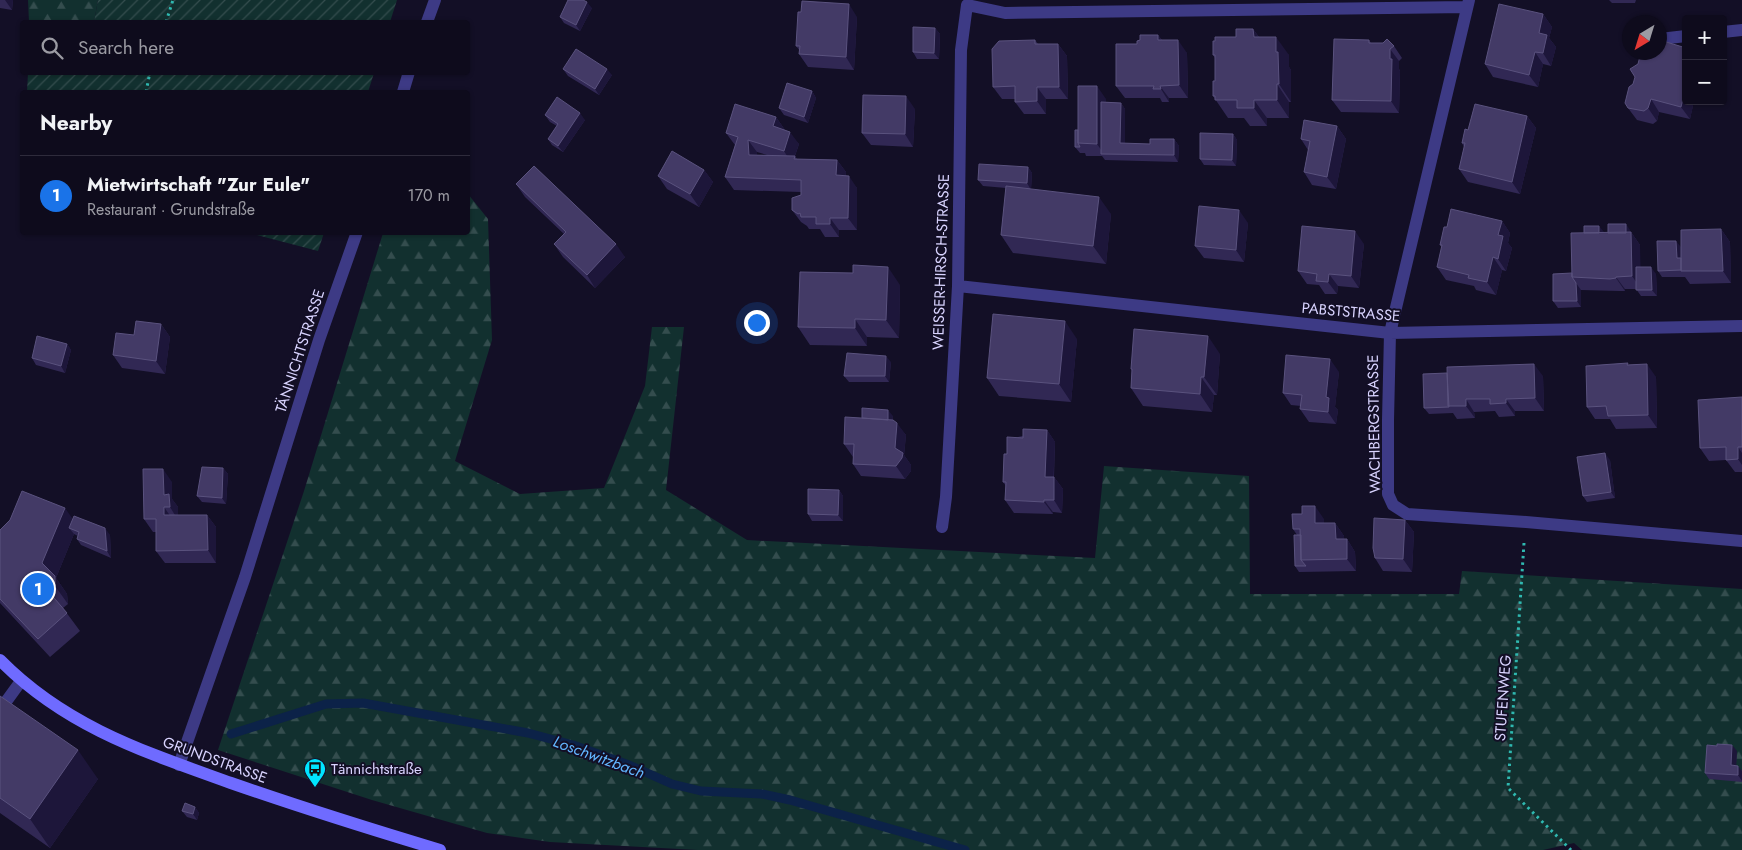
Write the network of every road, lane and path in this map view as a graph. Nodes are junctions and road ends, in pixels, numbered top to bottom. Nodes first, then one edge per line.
1 (173, 0) edge
2 (435, 0) edge
3 (964, 3) edge
4 (1468, 4) edge
5 (167, 20) edge
6 (428, 20) edge
7 (1742, 30) edge
8 (1727, 32) edge
9 (1682, 36) edge
10 (1667, 38) edge
11 (149, 75) edge
12 (409, 75) edge
13 (146, 90) edge
14 (403, 90) edge
15 (356, 235) edge
16 (958, 286) junction
17 (1742, 326) edge
18 (1390, 333) junction
19 (1526, 522) junction
20 (942, 527) dead end
21 (1742, 541) edge
22 (0, 660) edge
23 (21, 681) junction
24 (0, 710) edge
25 (179, 765) junction
26 (440, 850) edge
27 (1571, 850) edge

1 - 5 path
2 - 6 street
3 - 4 street
3 - 16 street, WEISSER-HIRSCH-STRASSE
4 - 18 street, WACHBERGSTRASSE
7 - 8 street
9 - 10 street
11 - 13 path
12 - 14 street
15 - 25 street, TÄNNICHTSTRASSE
16 - 18 street, PABSTSTRASSE
16 - 20 street, WEISSER-HIRSCH-STRASSE
17 - 18 street, PABSTSTRASSE
18 - 19 street, WACHBERGSTRASSE
19 - 21 street, WACHBERGSTRASSE
19 - 27 path, STUFENWEG
22 - 23 main road, GRUNDSTRASSE
23 - 24 street
23 - 25 main road, GRUNDSTRASSE
25 - 26 main road, GRUNDSTRASSE

